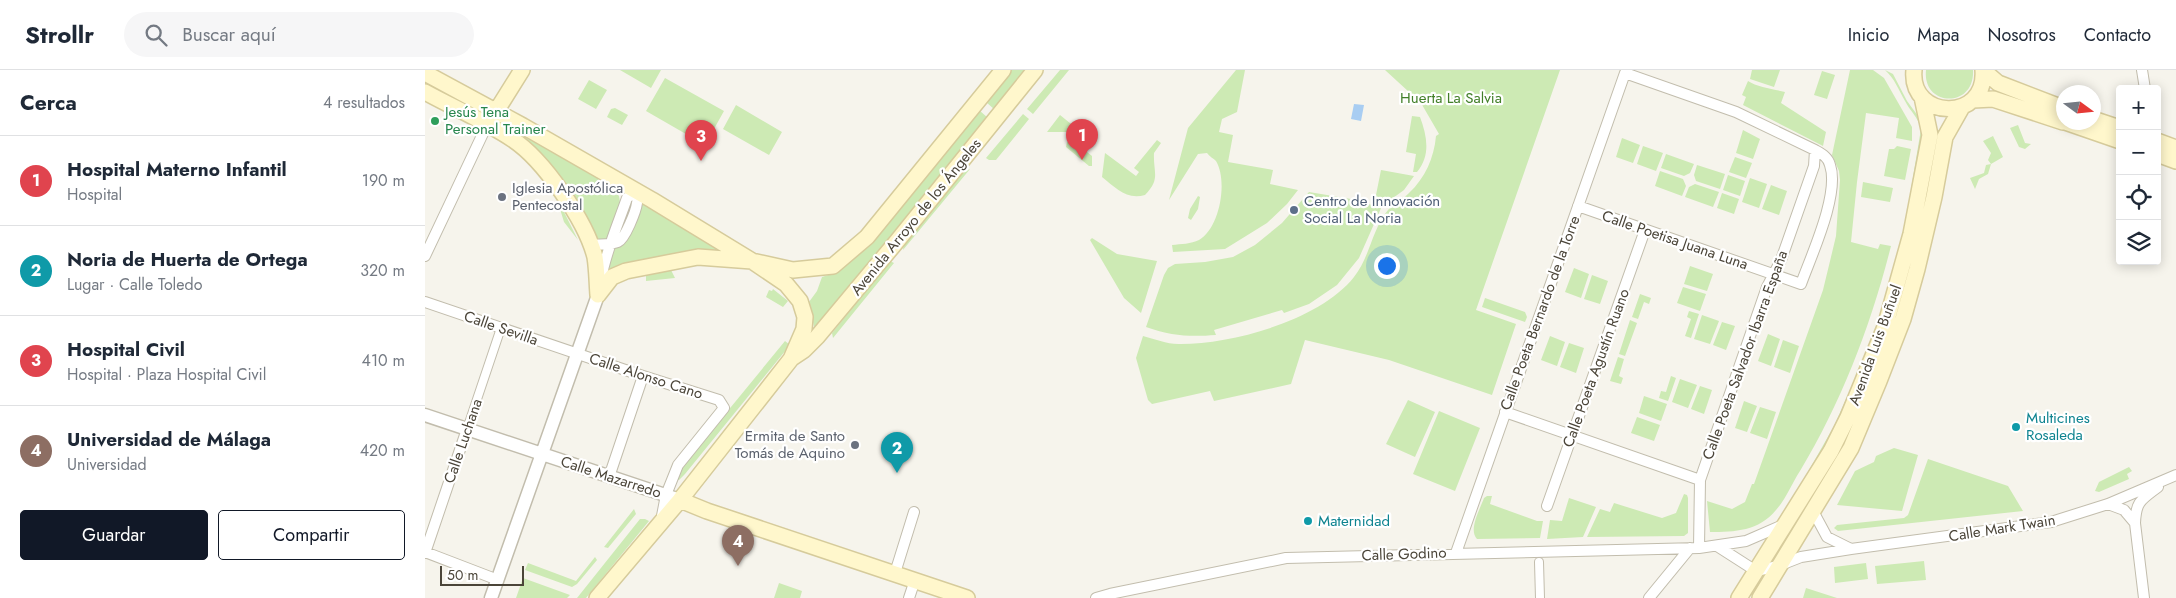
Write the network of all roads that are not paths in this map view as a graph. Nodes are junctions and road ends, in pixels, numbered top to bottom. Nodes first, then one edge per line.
1 (522, 70) edge
2 (1003, 70) edge
3 (1035, 70) edge
4 (1984, 70) edge
5 (2142, 70) edge
6 (1911, 71) edge
7 (425, 73) edge
8 (2144, 85) edge
9 (425, 92) edge
10 (1922, 97) junction
11 (1967, 103) junction
12 (2056, 105) edge
13 (496, 111) junction
14 (2056, 119) edge
15 (2101, 122) edge
16 (487, 125) junction
17 (2116, 127) edge
18 (2088, 130) edge
19 (2116, 140) edge
20 (2161, 143) edge
21 (2176, 148) edge
22 (1815, 150) junction
23 (2161, 155) edge
24 (2176, 161) edge
25 (1814, 166) junction
26 (1832, 173) junction
27 (637, 192) junction
28 (1578, 206) junction
29 (1645, 230) junction
30 (612, 243) junction
31 (591, 245) junction
32 (425, 256) edge
33 (752, 261) junction
34 (1773, 274) junction
35 (1801, 284) joint
36 (598, 294) junction
37 (425, 302) edge
38 (501, 328) junction
39 (577, 354) junction
40 (791, 359) junction
41 (643, 376) junction
42 (714, 398) joint
43 (1505, 412) junction
44 (425, 415) edge
45 (467, 429) junction
46 (1571, 435) junction
47 (542, 454) junction
48 (2175, 476) edge
49 (609, 477) junction
50 (1700, 480) junction
51 (673, 497) junction
52 (2107, 504) junction
53 (1547, 506) dead end
54 (1813, 511) junction
55 (914, 512) dead end
56 (2135, 523) junction
57 (1786, 524) junction
58 (1717, 546) junction
59 (1695, 548) junction
60 (1851, 549) junction
61 (425, 553) edge
62 (1456, 553) junction
63 (1539, 562) dead end
64 (1778, 566) junction
65 (1756, 571) junction
66 (895, 573) junction
67 (498, 580) junction
68 (921, 582) junction
69 (599, 597) edge
70 (491, 598) edge
71 (909, 598) edge
72 (959, 598) edge
73 (967, 598) edge
74 (977, 598) edge
75 (1096, 598) edge
76 (1540, 598) edge
77 (1649, 598) edge
78 (1739, 598) edge
79 (1760, 598) edge
80 (2144, 598) edge

1 - 13 main road
2 - 33 main road, Avenida Arroyo de los Ángeles
3 - 40 main road, Avenida Arroyo de los Ángeles
4 - 11 main road, Avenida Luis Buñuel
4 - 12 main road
5 - 8 street
6 - 10 main road, Avenida Luis Buñuel
7 - 13 main road
9 - 16 main road
10 - 11 main road
10 - 57 main road, Avenida Luis Buñuel
11 - 14 main road
11 - 54 main road, Avenida Luis Buñuel
13 - 16 main road
13 - 27 main road
15 - 17 main road
16 - 31 main road
16 - 32 street
18 - 19 main road
20 - 21 main road
22 - 25 street, Calle Poeta Salvador Ibarra España
22 - 26 street
22 - 28 street, Calle Poeta Bernardo de la Torre
23 - 24 main road
25 - 26 street
25 - 34 street, Calle Poeta Salvador Ibarra España
26 - 35 street, Calle Poeta Salvador Ibarra España
27 - 30 street
27 - 33 main road
28 - 29 street, Calle Poetisa Juana Luna
28 - 43 street, Calle Poeta Bernardo de la Torre
29 - 34 street, Calle Poetisa Juana Luna
29 - 46 street, Calle Poeta Agustín Ruano
30 - 31 street
30 - 36 street
31 - 36 main road
33 - 36 main road
33 - 40 main road, Avenida Arroyo de los Ángeles
34 - 35 street, Calle Poetisa Juana Luna
34 - 50 street, Calle Poeta Salvador Ibarra España
36 - 39 street
37 - 38 street, Calle Sevilla
38 - 39 street, Calle Sevilla
38 - 45 street, Calle Luchana
39 - 41 street, Calle Alonso Cano
39 - 47 street
40 - 51 main road, Avenida Arroyo de los Ángeles
41 - 42 street, Calle Alonso Cano
41 - 49 street
42 - 51 street, Avenida Arroyo de los Ángeles
43 - 46 street
43 - 62 street, Calle Poeta Bernardo de la Torre
44 - 45 street, Calle Mazarredo
45 - 47 street, Calle Mazarredo
45 - 61 street, Calle Luchana
46 - 50 street
46 - 53 street, Calle Poeta Agustín Ruano
47 - 49 street, Calle Mazarredo
47 - 67 street
48 - 52 street, Calle Mark Twain
48 - 56 street
49 - 51 street, Calle Mazarredo
50 - 59 street, Calle Poeta Salvador Ibarra España
51 - 66 main road
51 - 69 main road, Avenida Arroyo de los Ángeles
52 - 56 street
52 - 60 street, Calle Mark Twain
54 - 60 street
54 - 64 main road, Avenida Luis Buñuel
55 - 66 street
56 - 80 street
57 - 58 street, Calle Godino
57 - 65 main road, Avenida Luis Buñuel
58 - 59 street, Calle Godino
58 - 65 street
59 - 62 street, Calle Godino
59 - 77 street
60 - 64 street, Calle Mark Twain
61 - 67 street
62 - 75 street, Calle Godino
63 - 76 street
64 - 65 street
64 - 79 main road, Avenida Luis Buñuel
65 - 78 main road, Avenida Luis Buñuel
66 - 68 main road
67 - 70 street
68 - 71 street
68 - 72 main road
68 - 73 main road
68 - 74 main road

